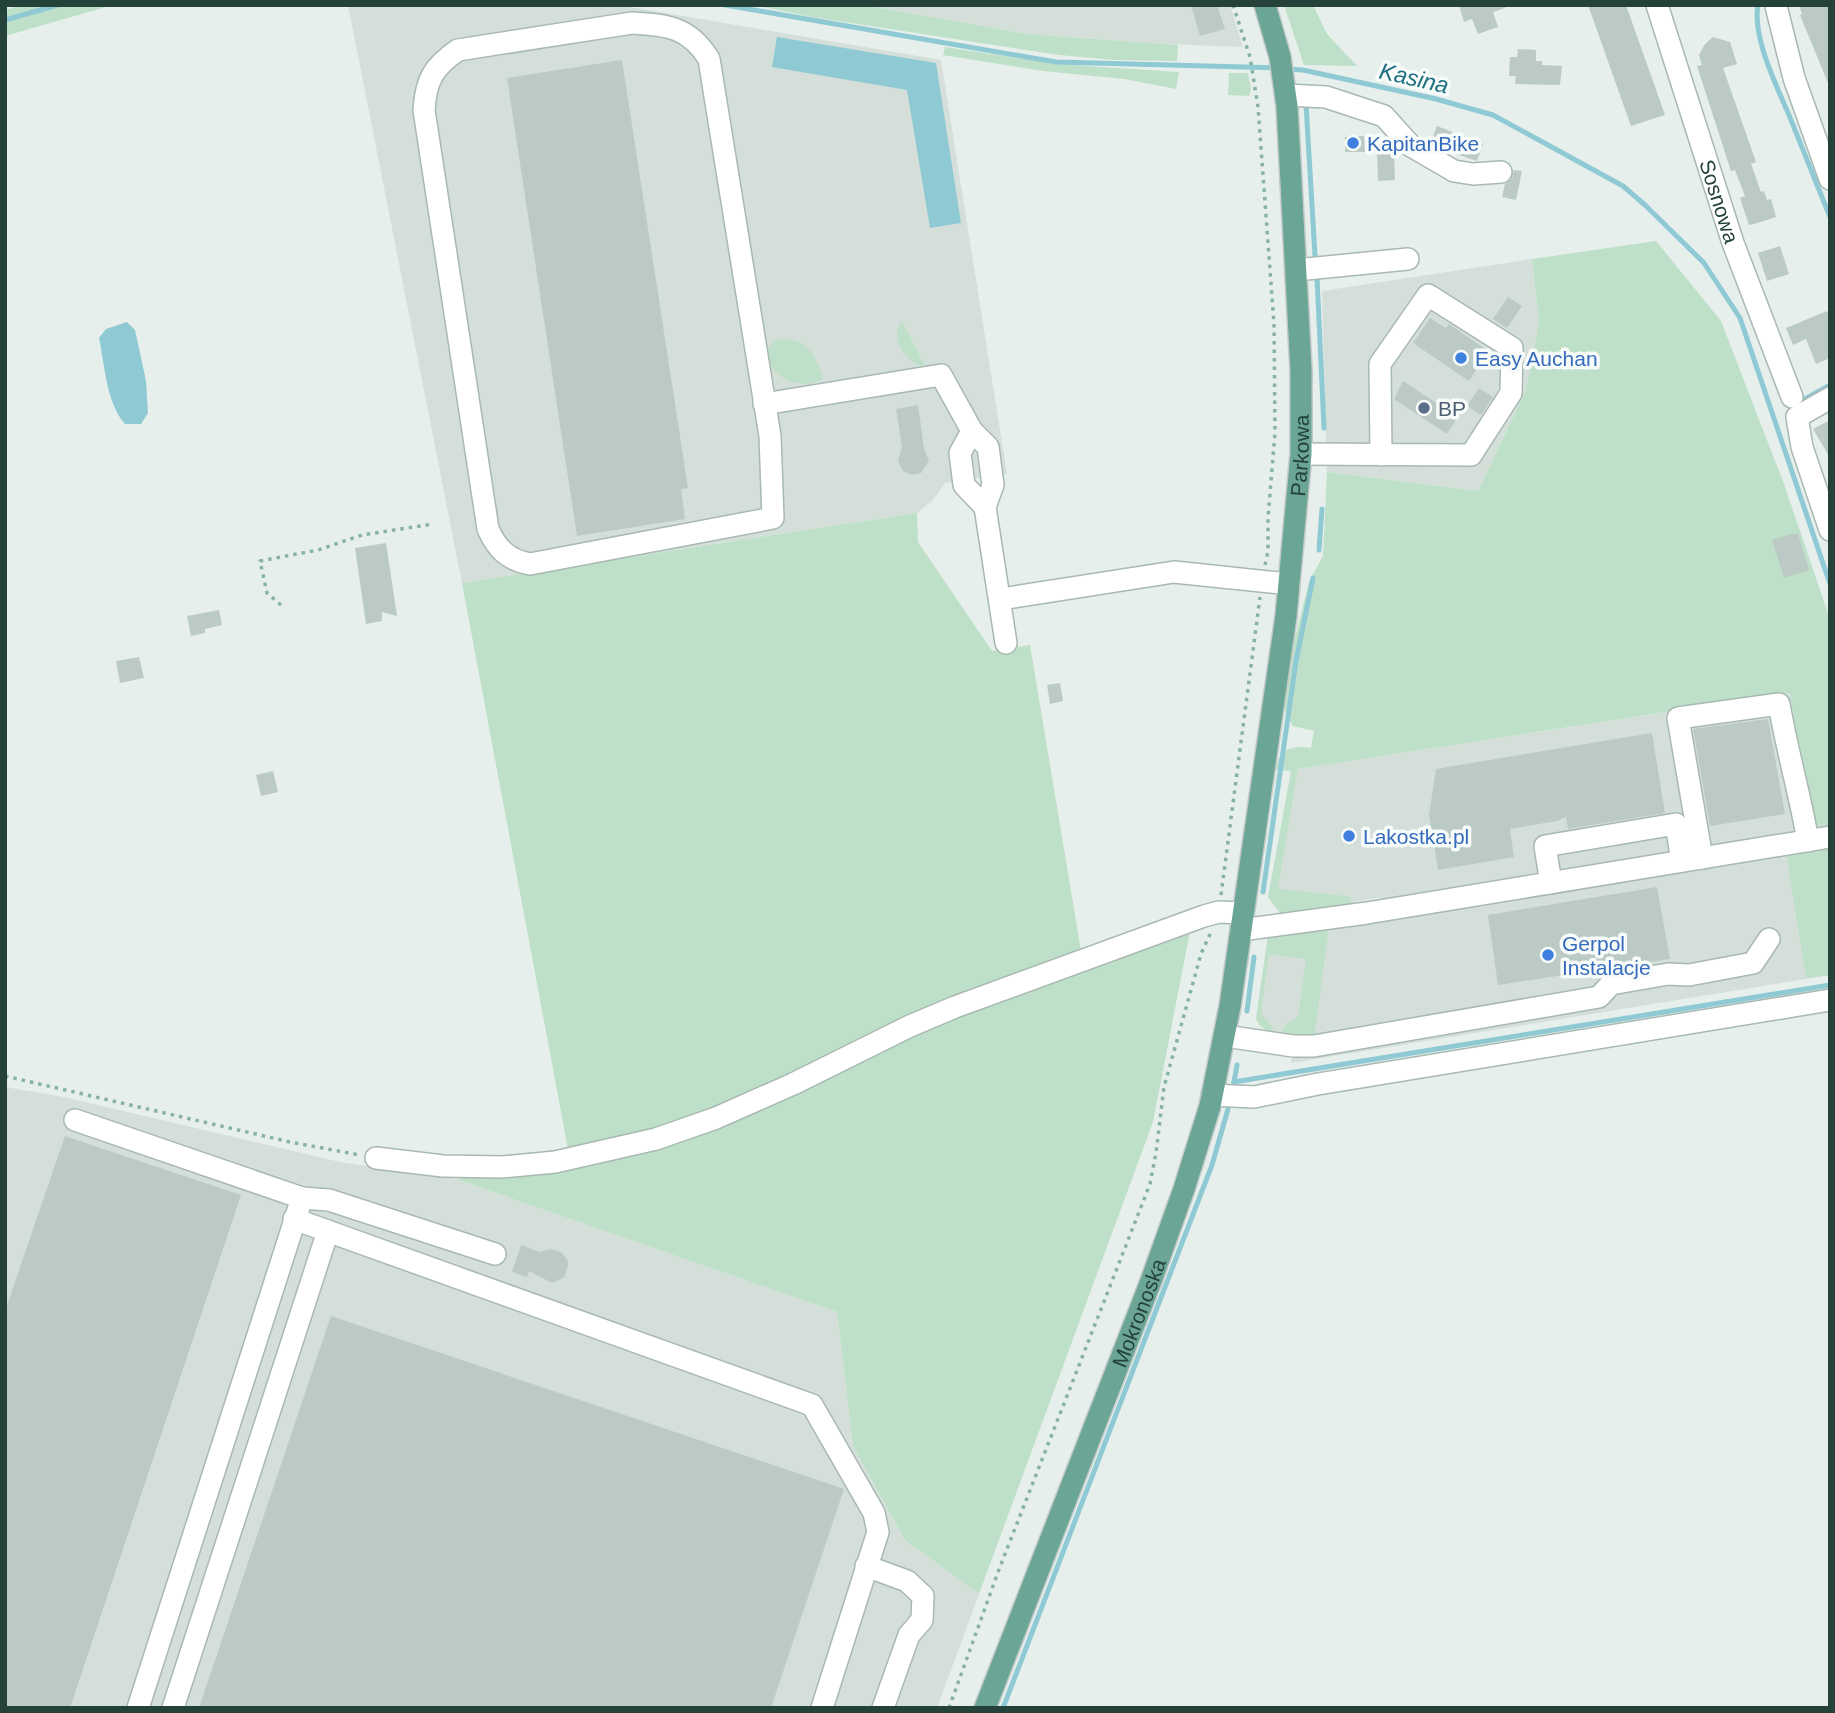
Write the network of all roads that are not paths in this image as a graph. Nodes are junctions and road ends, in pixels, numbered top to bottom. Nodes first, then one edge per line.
1 (1265, 5) edge
2 (1657, 5) edge
3 (1776, 6) edge
4 (1286, 91) junction
5 (1501, 172) dead end
6 (1830, 179) edge
7 (1408, 259) dead end
8 (1296, 270) junction
9 (1830, 398) edge
10 (764, 404) junction
11 (1794, 407) junction
12 (972, 431) junction
13 (1301, 454) junction
14 (1381, 455) junction
15 (985, 507) junction
16 (1830, 530) edge
17 (1289, 584) junction
18 (1001, 599) junction
19 (1006, 643) dead end
20 (1830, 837) edge
21 (1808, 841) junction
22 (1692, 860) junction
23 (1551, 883) junction
24 (1243, 916) junction
25 (1769, 939) dead end
26 (1830, 1000) edge
27 (1225, 1036) junction
28 (1212, 1095) junction
29 (75, 1119) dead end
30 (376, 1158) road end
31 (302, 1198) junction
32 (295, 1219) junction
33 (328, 1231) junction
34 (495, 1254) dead end
35 (866, 1566) junction
36 (138, 1708) edge
37 (173, 1708) edge
38 (822, 1708) edge
39 (883, 1708) edge
40 (985, 1708) edge

1 - 4 main road, Parkowa
2 - 11 street, Sosnowa
3 - 6 street
4 - 5 street
4 - 8 main road, Parkowa
7 - 8 street
8 - 13 main road, Parkowa
9 - 11 street
10 - 10 street
10 - 12 street
11 - 16 street, Sosnowa
12 - 15 street
12 - 15 street
13 - 14 street
13 - 17 main road, Parkowa
14 - 14 street
15 - 18 street
17 - 18 street
17 - 24 main road, Parkowa
18 - 19 street
20 - 21 street
21 - 22 street
21 - 22 street
22 - 23 street
22 - 23 street
23 - 24 street
24 - 27 main road, Mokronoska
24 - 30 street
25 - 27 street
26 - 28 street
27 - 28 main road, Mokronoska
28 - 40 main road, Mokronoska
29 - 31 street
31 - 32 street
31 - 34 street
32 - 33 street
32 - 36 street
33 - 35 street
33 - 37 street
35 - 38 street
35 - 39 street

